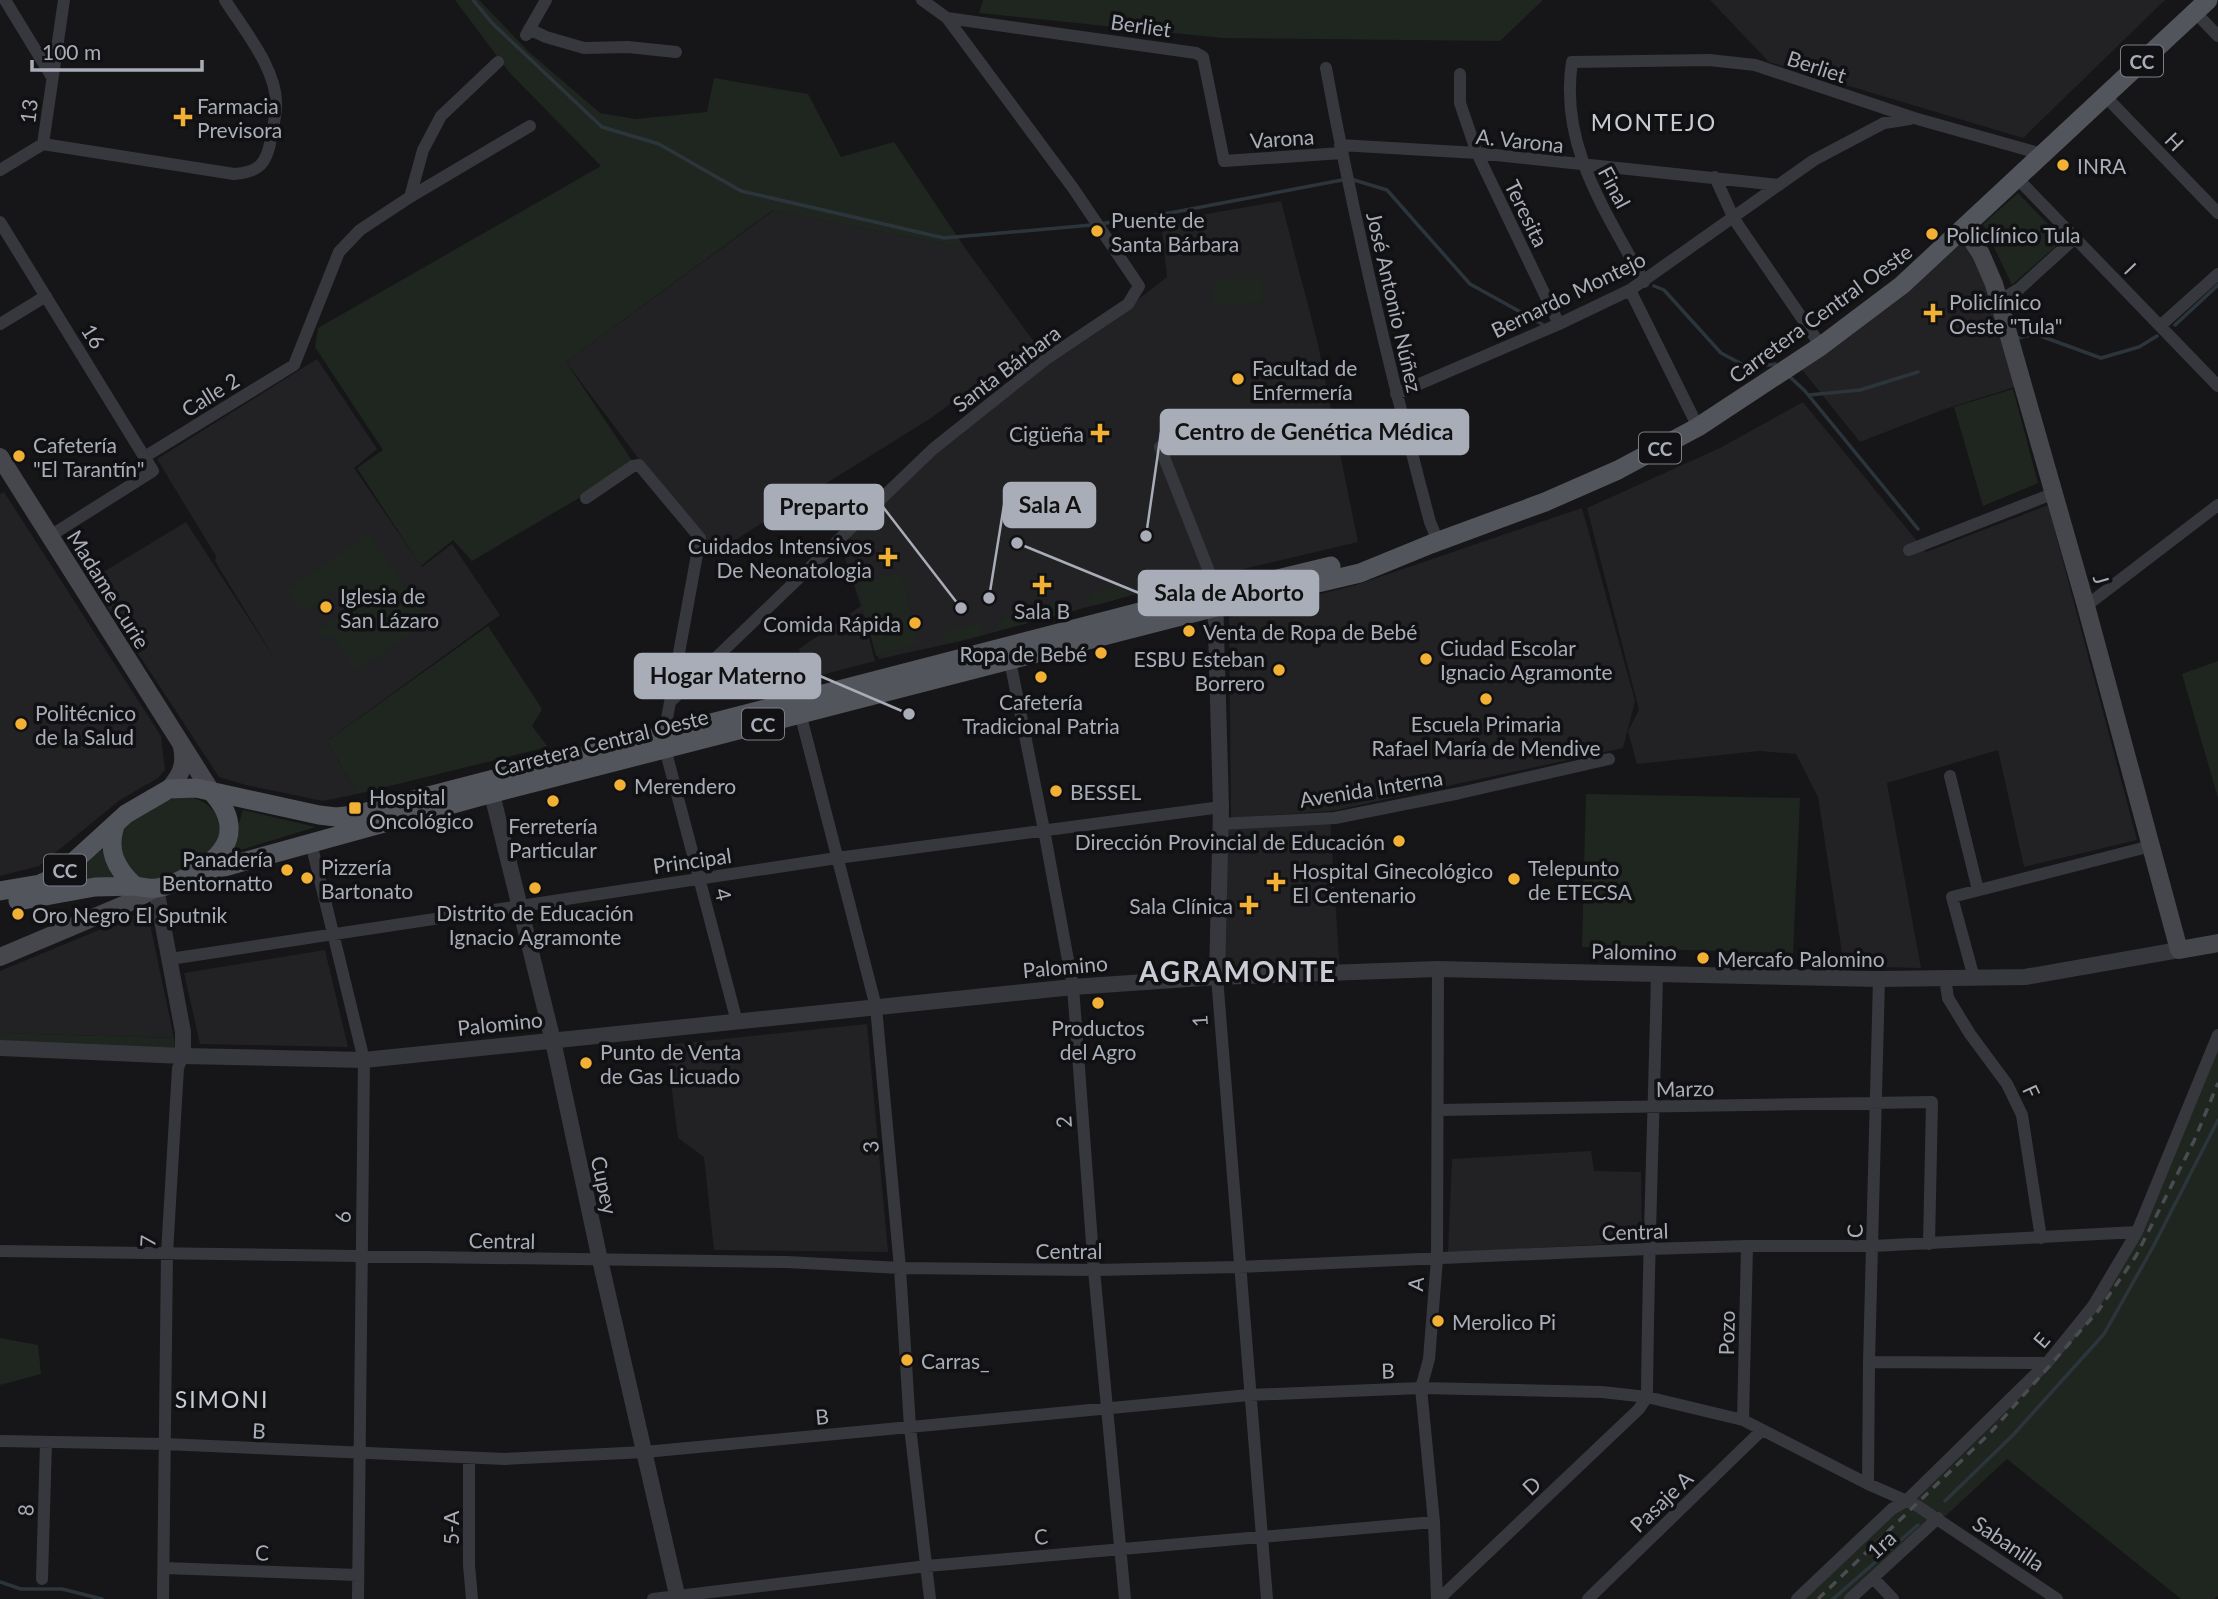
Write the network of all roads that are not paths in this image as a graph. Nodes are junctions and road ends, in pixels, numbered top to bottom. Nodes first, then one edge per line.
1 (5, 0) edge
2 (64, 0) edge
3 (225, 0) edge
4 (546, 0) edge
5 (931, 2) edge
6 (2201, 6) edge
7 (947, 18) junction
8 (2218, 36) edge
9 (676, 52) dead end
10 (498, 62) dead end
11 (1572, 62) joint
12 (1325, 68) dead end
13 (1460, 74) dead end
14 (51, 77) junction
15 (2105, 96) junction
16 (1914, 118) junction
17 (530, 126) dead end
18 (43, 144) junction
19 (1341, 149) junction
20 (1477, 153) junction
21 (2042, 154) junction
22 (1224, 161) joint
23 (1583, 166) junction
24 (0, 170) edge
25 (1715, 177) junction
26 (2017, 178) junction
27 (1779, 185) junction
28 (410, 197) junction
29 (2218, 213) edge
30 (1734, 219) junction
31 (0, 222) edge
32 (1964, 228) junction
33 (2075, 238) junction
34 (2218, 274) edge
35 (1644, 282) junction
36 (1630, 290) junction
37 (46, 296) junction
38 (1998, 301) junction
39 (0, 324) edge
40 (1559, 324) junction
41 (2160, 326) junction
42 (1821, 346) junction
43 (2218, 386) edge
44 (1396, 394) junction
45 (1699, 427) junction
46 (1160, 447) dead end
47 (146, 456) junction
48 (0, 457) edge
49 (2052, 494) junction
50 (586, 498) dead end
51 (2218, 505) edge
52 (50, 536) junction
53 (1434, 542) junction
54 (1909, 550) dead end
55 (1215, 600) junction
56 (2086, 606) junction
57 (1008, 654) junction
58 (671, 701) junction
59 (798, 707) junction
60 (665, 742) junction
61 (182, 744) junction
62 (1609, 759) dead end
63 (1950, 776) dead end
64 (490, 787) junction
65 (169, 789) junction
66 (211, 791) junction
67 (240, 799) junction
68 (1220, 815) junction
69 (116, 823) junction
70 (1044, 830) junction
71 (229, 831) junction
72 (312, 843) junction
73 (2151, 846) junction
74 (837, 858) junction
75 (188, 877) junction
76 (700, 878) junction
77 (135, 886) junction
78 (156, 888) junction
79 (1978, 890) junction
80 (0, 891) edge
81 (0, 904) edge
82 (521, 905) junction
83 (333, 935) junction
84 (2218, 943) edge
85 (2179, 950) junction
86 (0, 957) edge
87 (170, 959) junction
88 (1438, 969) junction
89 (1657, 974) junction
90 (1217, 977) junction
91 (1945, 978) junction
92 (1974, 978) junction
93 (1879, 979) junction
94 (1073, 987) junction
95 (876, 1007) junction
96 (737, 1022) junction
97 (2218, 1035) edge
98 (553, 1041) junction
99 (0, 1048) edge
100 (183, 1056) junction
101 (364, 1060) junction
102 (1876, 1105) junction
103 (1654, 1108) junction
104 (1438, 1110) junction
105 (2137, 1232) junction
106 (2041, 1238) junction
107 (1929, 1244) junction
108 (1747, 1246) junction
109 (1873, 1246) junction
110 (1648, 1249) junction
111 (0, 1251) edge
112 (167, 1253) junction
113 (361, 1257) junction
114 (1437, 1259) junction
115 (600, 1260) junction
116 (1239, 1267) junction
117 (900, 1268) junction
118 (1094, 1270) junction
119 (1868, 1362) junction
120 (2047, 1363) junction
121 (1421, 1388) junction
122 (1249, 1395) junction
123 (1647, 1398) junction
124 (1107, 1407) junction
125 (1743, 1420) junction
126 (910, 1427) junction
127 (1761, 1431) junction
128 (0, 1441) edge
129 (46, 1442) junction
130 (165, 1444) junction
131 (645, 1452) junction
132 (359, 1454) junction
133 (469, 1458) junction
134 (1868, 1484) junction
135 (1906, 1501) junction
136 (1938, 1518) junction
137 (1434, 1522) junction
138 (1262, 1537) junction
139 (1121, 1549) junction
140 (927, 1566) junction
141 (164, 1568) junction
142 (358, 1575) junction
143 (42, 1578) dead end
144 (1872, 1578) junction
145 (678, 1598) edge
146 (163, 1599) edge
147 (358, 1599) edge
148 (472, 1599) edge
149 (653, 1599) edge
150 (930, 1599) edge
151 (1125, 1599) edge
152 (1267, 1599) edge
153 (1438, 1599) edge
154 (1588, 1599) edge
155 (1797, 1599) edge
156 (1850, 1599) edge
157 (1893, 1599) edge
158 (2057, 1599) edge

1 - 14 street
2 - 14 street, 13
3 - 18 street
4 - 9 street
5 - 7 street, Santa Bárbara
6 - 8 street
6 - 15 main road, Carretera Central Oeste / CC
7 - 22 street, Berliet
7 - 58 street, Santa Bárbara
10 - 28 street
11 - 16 street, Berliet
11 - 23 street, Final
12 - 19 street, José Antonio Núñez
13 - 20 street, Teresita
14 - 18 street, 13
15 - 21 main road, Carretera Central Oeste / CC
15 - 29 street, H
16 - 21 street, Berliet
16 - 27 street, Bernardo Montejo
17 - 28 street
18 - 24 street
19 - 20 street, A. Varona
19 - 22 street, Varona
19 - 44 street, José Antonio Núñez
20 - 23 street, A. Varona
20 - 40 street, Teresita
21 - 26 main road, Carretera Central Oeste / CC
23 - 25 street, A. Varona
23 - 35 street, Final
25 - 27 street, A. Varona
25 - 30 street
26 - 32 main road, Carretera Central Oeste / CC
26 - 33 street, I
27 - 30 street, Bernardo Montejo
28 - 47 street, Calle 2
30 - 35 street, Bernardo Montejo
30 - 42 street
31 - 37 street, 16
32 - 38 main road, J
32 - 42 main road, Carretera Central Oeste / CC
33 - 38 street
33 - 41 street, I
34 - 41 street
35 - 36 street, Bernardo Montejo
36 - 40 street, Bernardo Montejo
36 - 45 street
37 - 39 street
37 - 47 street, 16
38 - 49 main road, J
40 - 44 street, Bernardo Montejo
41 - 43 street, I
42 - 45 main road, Carretera Central Oeste / CC
44 - 53 street, José Antonio Núñez
45 - 53 main road, Carretera Central Oeste / CC
46 - 55 street, 1
47 - 52 street, 16
48 - 52 main road, Madame Curie
49 - 54 street
49 - 56 main road, J
50 - 58 street
51 - 56 street
52 - 61 main road, Madame Curie
53 - 55 main road, Carretera Central Oeste / CC
55 - 57 main road, Carretera Central Oeste / CC
55 - 68 street, 1
56 - 73 main road, J
57 - 59 main road, Carretera Central Oeste / CC
57 - 70 street, 2
58 - 60 street
59 - 60 main road, Carretera Central Oeste / CC
59 - 74 street, 3
60 - 64 main road, Carretera Central Oeste / CC
60 - 76 street, 4
61 - 65 main road
61 - 66 main road, Madame Curie
62 - 68 street, Avenida Interna
63 - 79 street
64 - 67 main road, Carretera Central Oeste / CC
64 - 72 main road, Carretera Central Oeste / CC
64 - 82 street, Cupey
65 - 66 main road, CC
65 - 69 main road, CC
66 - 67 main road, Carretera Central Oeste / CC
66 - 71 main road
67 - 71 main road
68 - 70 street, Principal
68 - 90 street, 1
69 - 77 main road, CC
69 - 80 main road, CC
70 - 74 street, Principal
70 - 94 street, 2
71 - 75 main road, CC
72 - 75 main road, Carretera Central Oeste / CC
72 - 83 street, 6
73 - 79 street
73 - 85 main road, J
74 - 76 street, Principal
74 - 95 street, 3
75 - 78 main road, CC
76 - 82 street, Principal
76 - 96 street, 4
77 - 78 main road, CC
77 - 81 main road, CC
78 - 86 main road
78 - 87 street, 7
79 - 92 street
82 - 83 street, Principal
82 - 98 street, Cupey
83 - 87 street, Principal
83 - 101 street, 6
84 - 85 main road, Palomino
85 - 92 street, Palomino
87 - 100 street, 7
88 - 89 street, Palomino
88 - 90 street, Palomino
88 - 104 street, A
89 - 93 street, Palomino
89 - 103 street
90 - 94 street, Palomino
90 - 116 street, 1
91 - 92 street, Palomino
91 - 93 street, Palomino
91 - 106 street, F
93 - 102 street, C
94 - 95 street, Palomino
94 - 118 street, 2
95 - 96 street, Palomino
95 - 117 street, 3
96 - 98 street, Palomino
97 - 105 street, E
98 - 101 street, Palomino
98 - 115 street, Cupey
99 - 100 street, Palomino
100 - 101 street, Palomino
100 - 112 street, 7
101 - 113 street, 6
102 - 103 street, Marzo
102 - 107 street, Marzo
102 - 109 street, C
103 - 104 street, Marzo
103 - 110 street
104 - 114 street, A
105 - 106 street, Central
105 - 120 street, E
106 - 107 street, Central
107 - 109 street, Central
108 - 109 street, Central
108 - 110 street, Central
108 - 125 street, Pozo
109 - 119 street, C
110 - 114 street, Central
110 - 123 street
111 - 112 street, Central
112 - 113 street, Central
112 - 130 street, 7
113 - 115 street, Central
113 - 132 street, 6
114 - 116 street, Central
114 - 121 street, A
115 - 117 street, Central
115 - 131 street, Cupey
116 - 118 street, Central
116 - 122 street, 1
117 - 118 street, Central
117 - 126 street, 3
118 - 124 street, 2
119 - 120 street
119 - 134 street, C
120 - 135 street, E
121 - 122 street, B
121 - 123 street, B
121 - 137 street, A
122 - 124 street, B
122 - 138 street, 1
123 - 125 street, B
123 - 153 street, D
124 - 126 street, B
124 - 139 street, 2
125 - 127 street, B
126 - 131 street, B
126 - 140 street, 3
127 - 134 street, B
127 - 154 street, Pasaje A
128 - 129 street, B
129 - 130 street, B
129 - 143 street, 8
130 - 132 street, B
130 - 141 street, 7
131 - 133 street, B
131 - 145 street, Cupey
132 - 133 street, B
132 - 142 street, 6
133 - 148 street, 5-A
134 - 135 street, B
135 - 136 street, B
135 - 155 street, E
136 - 144 street, 1ra
136 - 158 street, Sabanilla
137 - 138 street, C
137 - 153 street, A
138 - 139 street, C
138 - 152 street, 1
139 - 140 street, C
139 - 151 street, 2
140 - 145 street, C
140 - 150 street, 3
141 - 142 street, C
141 - 146 street, 7
142 - 147 street, 6
144 - 156 street, 1ra
144 - 157 street
145 - 149 street, C

